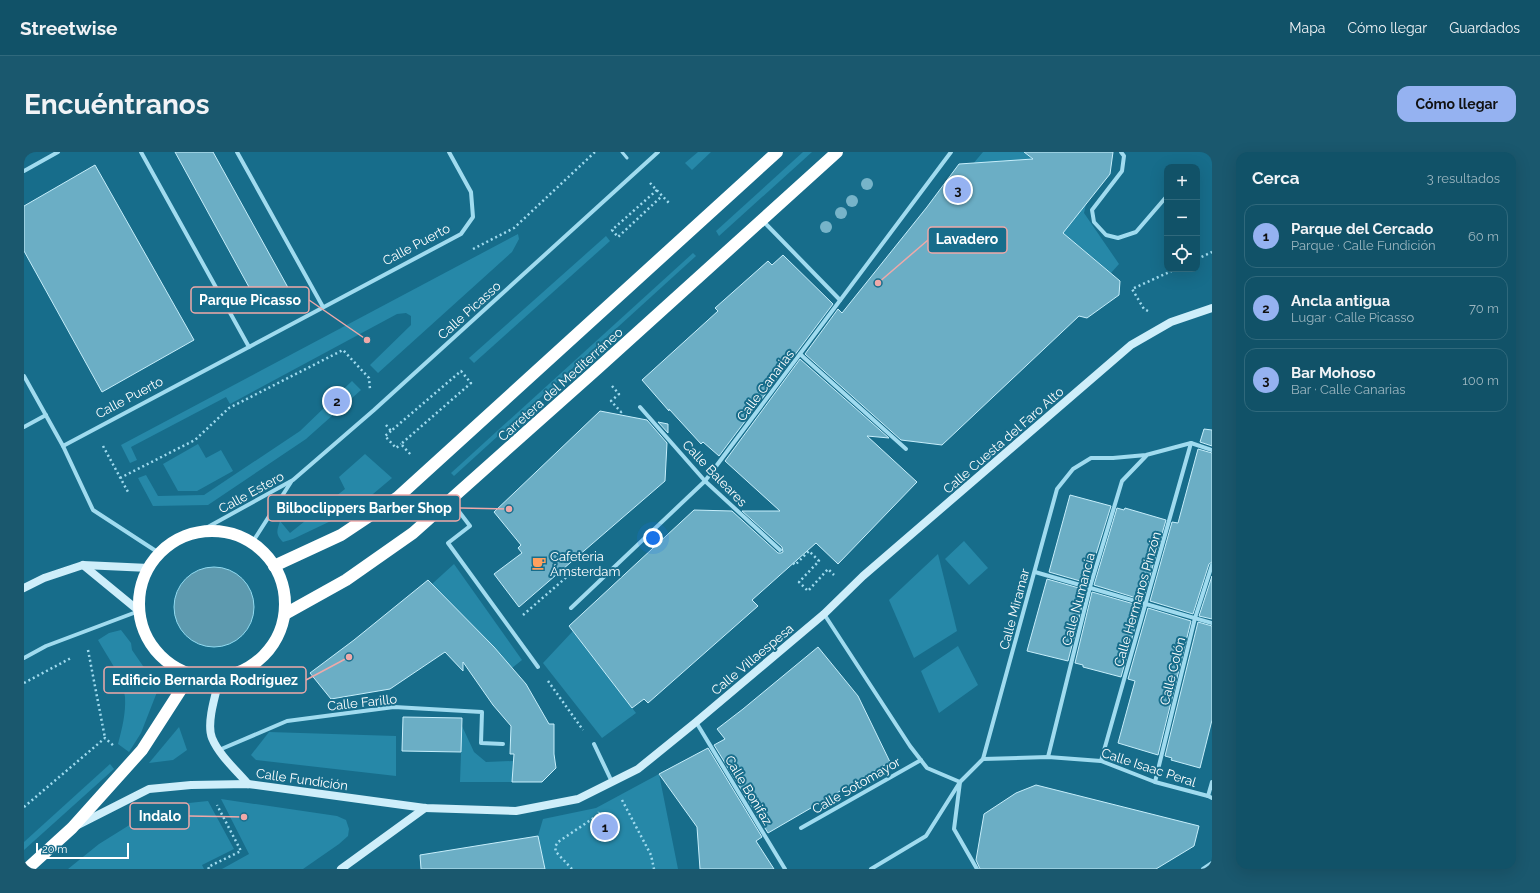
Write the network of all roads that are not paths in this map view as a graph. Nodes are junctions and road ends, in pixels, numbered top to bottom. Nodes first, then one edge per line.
1 (58, 152) edge
2 (141, 152) edge
3 (237, 152) edge
4 (450, 152) edge
5 (622, 152) edge
6 (658, 152) edge
7 (777, 152) edge
8 (837, 152) edge
9 (951, 152) edge
10 (1122, 152) edge
11 (627, 158) dead end
12 (24, 171) edge
13 (1164, 199) edge
14 (762, 220) junction
15 (840, 300) junction
16 (323, 307) junction
17 (1212, 308) edge
18 (249, 347) junction
19 (800, 354) junction
20 (24, 376) edge
21 (640, 407) dead end
22 (46, 415) junction
23 (24, 427) edge
24 (1192, 443) junction
25 (63, 446) junction
26 (906, 450) dead end
27 (1212, 450) edge
28 (1146, 456) junction
29 (293, 480) junction
30 (705, 481) junction
31 (451, 501) junction
32 (197, 533) junction
33 (252, 543) junction
34 (780, 550) dead end
35 (159, 553) junction
36 (83, 565) junction
37 (1212, 565) edge
38 (274, 566) junction
39 (149, 568) junction
40 (1035, 572) junction
41 (1090, 587) junction
42 (24, 588) edge
43 (1146, 604) junction
44 (571, 608) dead end
45 (139, 611) junction
46 (285, 614) junction
47 (824, 614) junction
48 (1195, 618) junction
49 (1212, 623) edge
50 (24, 658) edge
51 (538, 667) road end
52 (191, 674) junction
53 (220, 677) junction
54 (696, 722) junction
55 (503, 744) dead end
56 (594, 744) road end
57 (219, 750) junction
58 (1048, 757) junction
59 (983, 759) junction
60 (921, 760) junction
61 (1101, 761) junction
62 (613, 782) junction
63 (960, 782) junction
64 (1155, 782) junction
65 (1212, 782) edge
66 (248, 784) junction
67 (1210, 797) edge
68 (425, 808) junction
69 (72, 828) junction
70 (801, 828) dead end
71 (1212, 863) edge
72 (27, 869) edge
73 (341, 869) edge
74 (785, 869) edge
75 (871, 869) edge
76 (977, 869) edge
77 (1203, 869) edge

1 - 12 street
2 - 18 street
3 - 16 street
4 - 16 street, Calle Puerto
5 - 11 lane
6 - 29 street, Calle Picasso
7 - 38 highway, Carretera del Mediterráneo
8 - 14 highway, Carretera del Mediterráneo
9 - 15 street, Calle Canarias
10 - 13 street
14 - 15 street
14 - 31 highway, Carretera del Mediterráneo
15 - 19 street, Calle Canarias
16 - 18 street, Calle Puerto
17 - 47 street, Calle Cuesta del Faro Alto
18 - 25 street, Calle Puerto
19 - 26 street
19 - 30 street, Calle Canarias
20 - 22 street
21 - 30 street, Calle Baleares
22 - 23 street
22 - 25 street
24 - 27 street
24 - 28 street, Calle Miramar
24 - 43 street, Calle Hermanos Pinzón
25 - 35 street
28 - 40 street, Calle Miramar
28 - 41 street, Calle Numancia
29 - 32 street, Calle Estero
29 - 33 street, Calle Estero
30 - 34 street, Calle Baleares
30 - 44 street, Calle Canarias
31 - 46 highway, Carretera del Mediterráneo
31 - 51 street
32 - 33 highway
32 - 35 highway
33 - 38 highway
35 - 39 highway
36 - 39 street
36 - 42 street
36 - 45 street
37 - 48 street, Calle Colón
38 - 46 highway
39 - 45 highway
40 - 41 street
40 - 59 street, Calle Miramar
41 - 43 street
41 - 58 street, Calle Numancia
43 - 48 street
43 - 61 street, Calle Hermanos Pinzón
45 - 50 street
45 - 52 highway
46 - 53 highway
47 - 54 street, Calle Villaespesa
47 - 60 street
48 - 49 street
48 - 64 street, Calle Colón
52 - 53 highway
52 - 69 highway
53 - 57 street, Calle Fundición
54 - 62 street, Calle Fundición
54 - 74 street, Calle Bonifaz
55 - 57 street, Calle Farillo
56 - 62 street
57 - 66 street, Calle Fundición
58 - 59 street, Calle Isaac Peral
58 - 61 street, Calle Isaac Peral
59 - 63 street
60 - 63 street
60 - 70 street, Calle Sotomayor
61 - 64 street, Calle Isaac Peral
62 - 68 street, Calle Fundición
63 - 75 street
63 - 76 street
64 - 67 street, Calle Isaac Peral
65 - 67 street
66 - 68 street, Calle Fundición
66 - 69 street
68 - 73 street
69 - 72 highway
71 - 77 street

